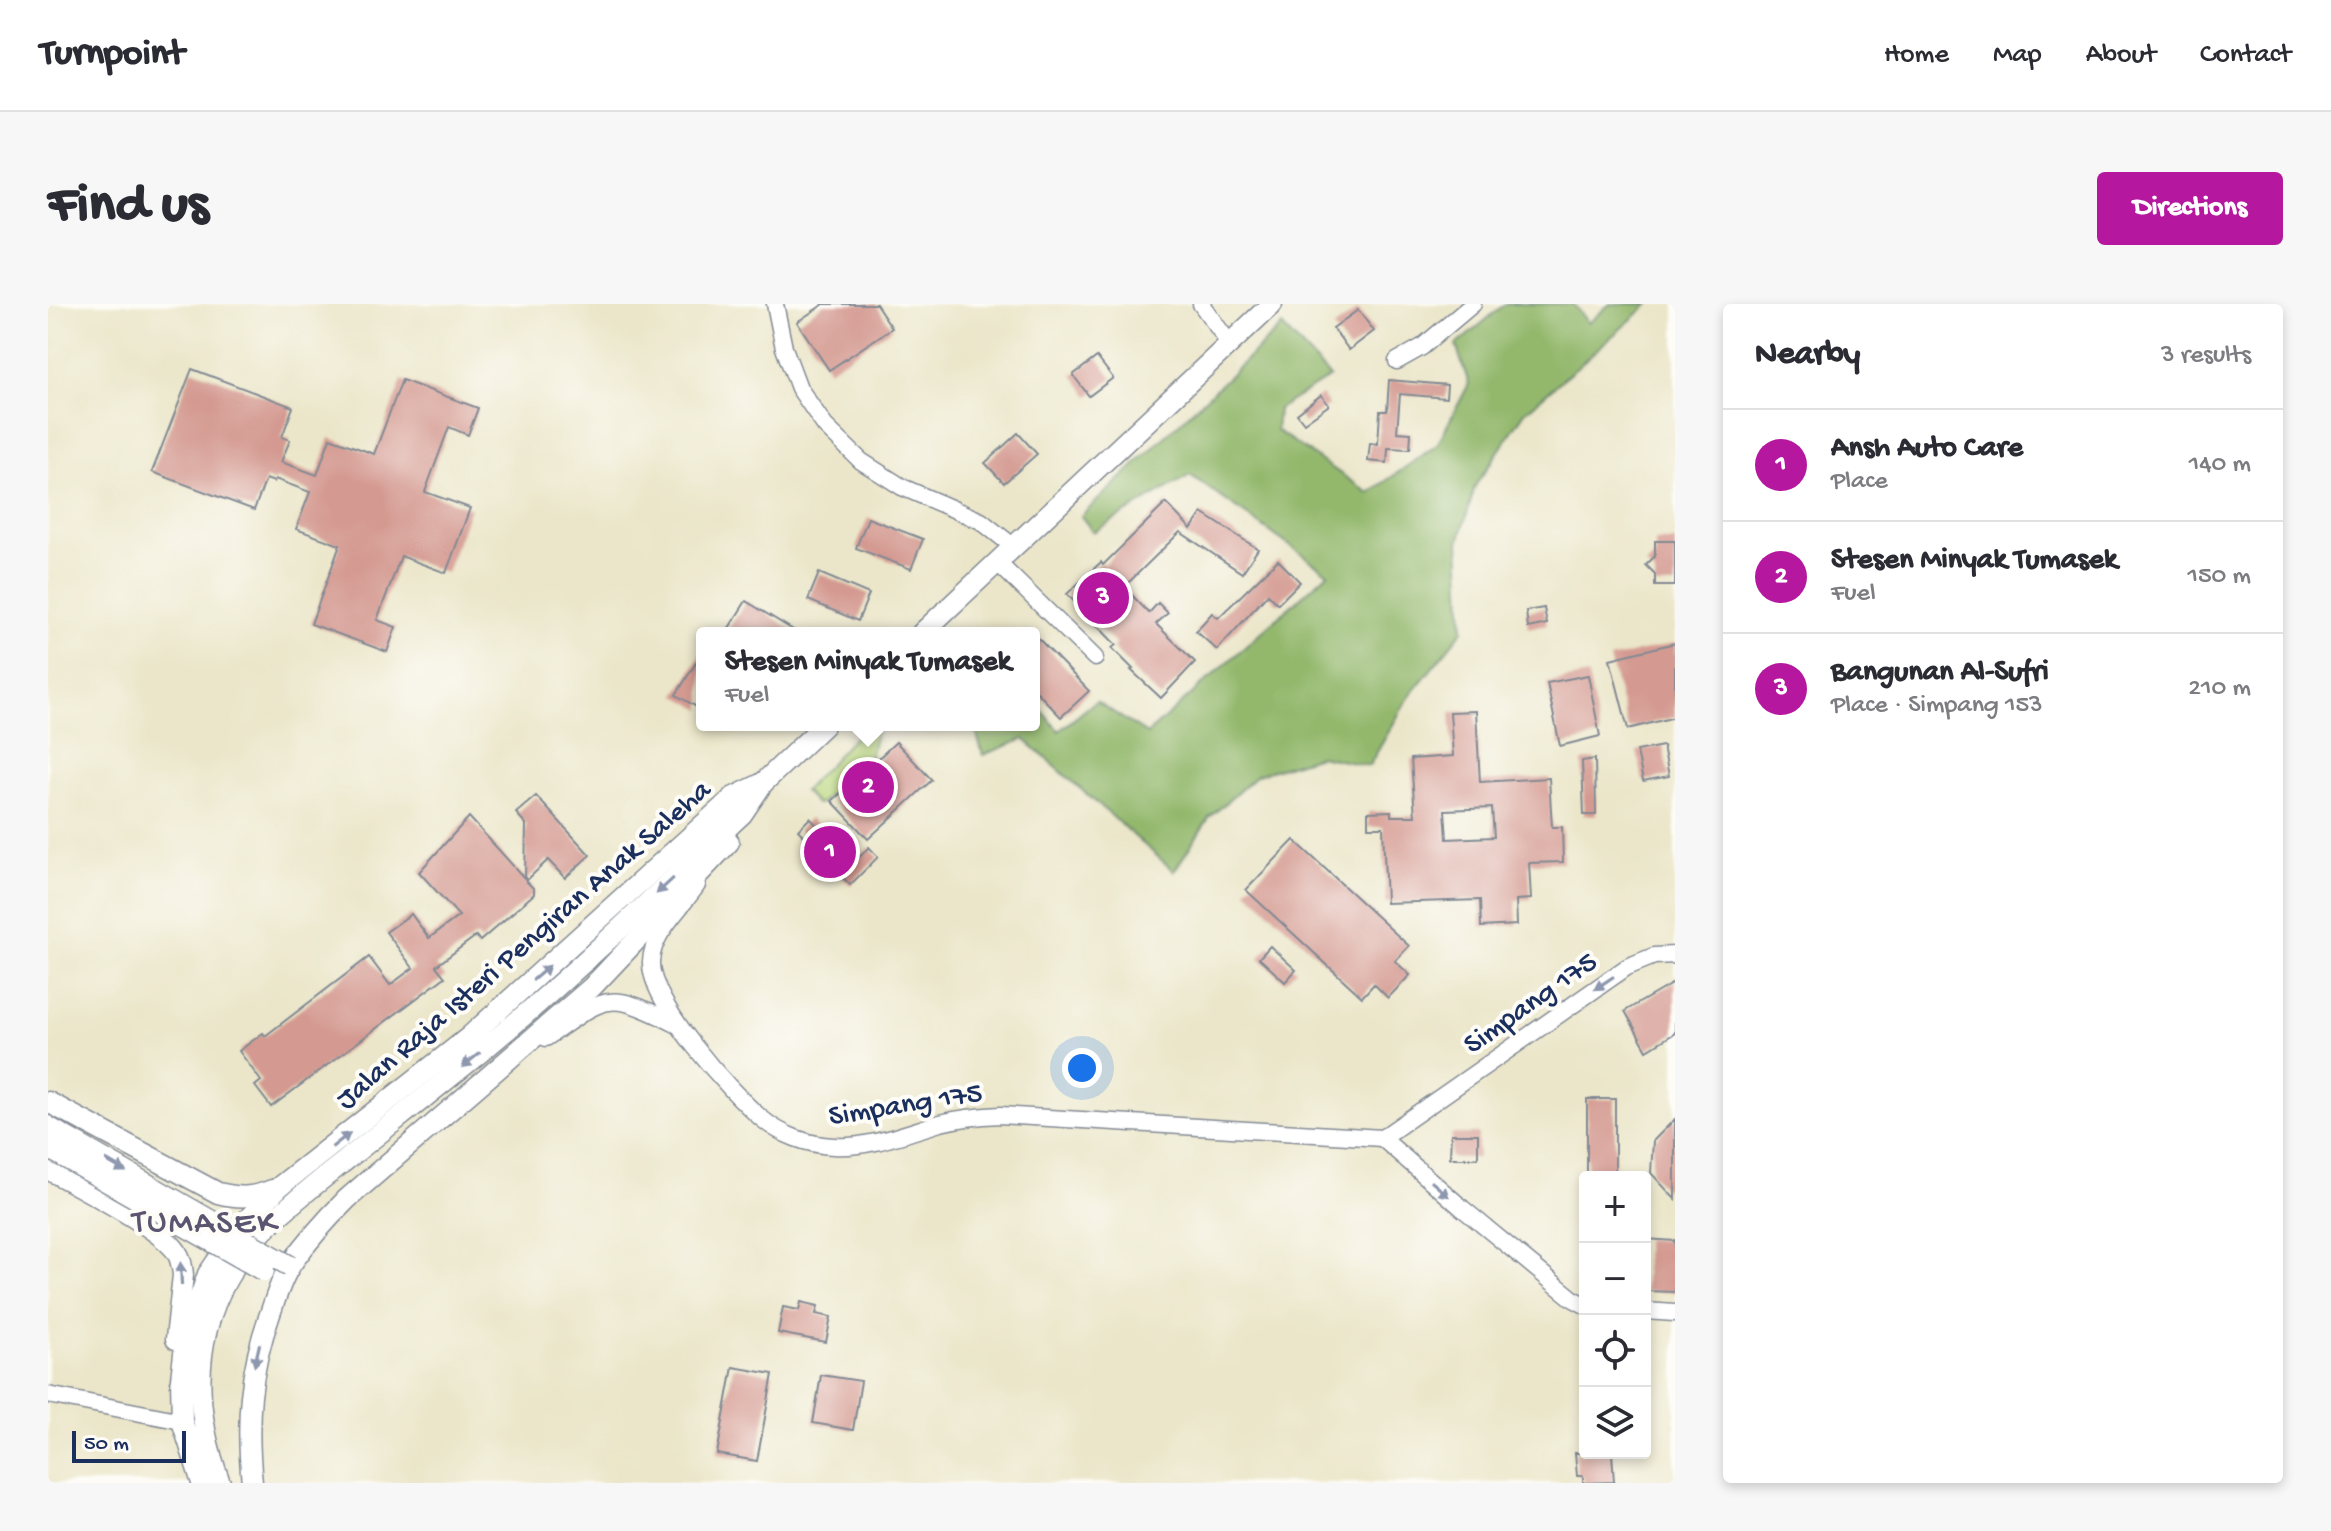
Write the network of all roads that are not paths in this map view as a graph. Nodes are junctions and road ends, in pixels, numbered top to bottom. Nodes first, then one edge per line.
1 (775, 304) edge
2 (1201, 304) edge
3 (1272, 304) edge
4 (1473, 304) edge
5 (1229, 343) junction
6 (1397, 361) dead end
7 (1014, 547) junction
8 (998, 563) junction
9 (929, 627) edge
10 (1095, 658) dead end
11 (818, 731) edge
12 (763, 783) junction
13 (742, 814) junction
14 (715, 858) junction
15 (1675, 955) edge
16 (676, 1024) junction
17 (506, 1062) junction
18 (48, 1102) edge
19 (48, 1127) edge
20 (1382, 1138) junction
21 (48, 1148) edge
22 (48, 1169) edge
23 (180, 1175) junction
24 (279, 1187) junction
25 (141, 1223) junction
26 (286, 1274) junction
27 (1579, 1302) edge
28 (1651, 1311) edge
29 (1675, 1313) edge
30 (181, 1379) junction
31 (48, 1395) edge
32 (182, 1421) junction
33 (202, 1483) edge
34 (220, 1483) edge
35 (252, 1483) edge

1 - 7 street
2 - 5 street
3 - 5 main road
4 - 6 street
5 - 7 main road
7 - 8 main road
8 - 9 main road
8 - 10 street
11 - 12 main road, Jalan Raja Isteri Pengiran Anak Saleha
12 - 13 main road, Jalan Raja Isteri Pengiran Anak Saleha
24 -> 12 main road, Jalan Raja Isteri Pengiran Anak Saleha
13 - 14 main road
13 -> 34 main road, Jalan Raja Isteri Pengiran Anak Saleha
14 - 16 street, Simpang 175
14 - 17 main road
15 -> 20 street, Simpang 175
16 - 17 street, Simpang 175
16 - 20 street, Simpang 175
17 - 26 main road
18 - 23 main road
19 -> 26 main road, bridge
20 -> 27 street
21 - 26 main road, bridge
22 - 25 main road
23 - 24 main road
23 - 25 main road
24 - 30 main road, Jalan Raja Isteri Pengiran Anak Saleha
30 -> 25 main road
26 -> 35 main road
28 - 29 street
30 - 32 main road, Jalan Raja Isteri Pengiran Anak Saleha
31 - 32 street
32 - 33 main road, Jalan Raja Isteri Pengiran Anak Saleha

